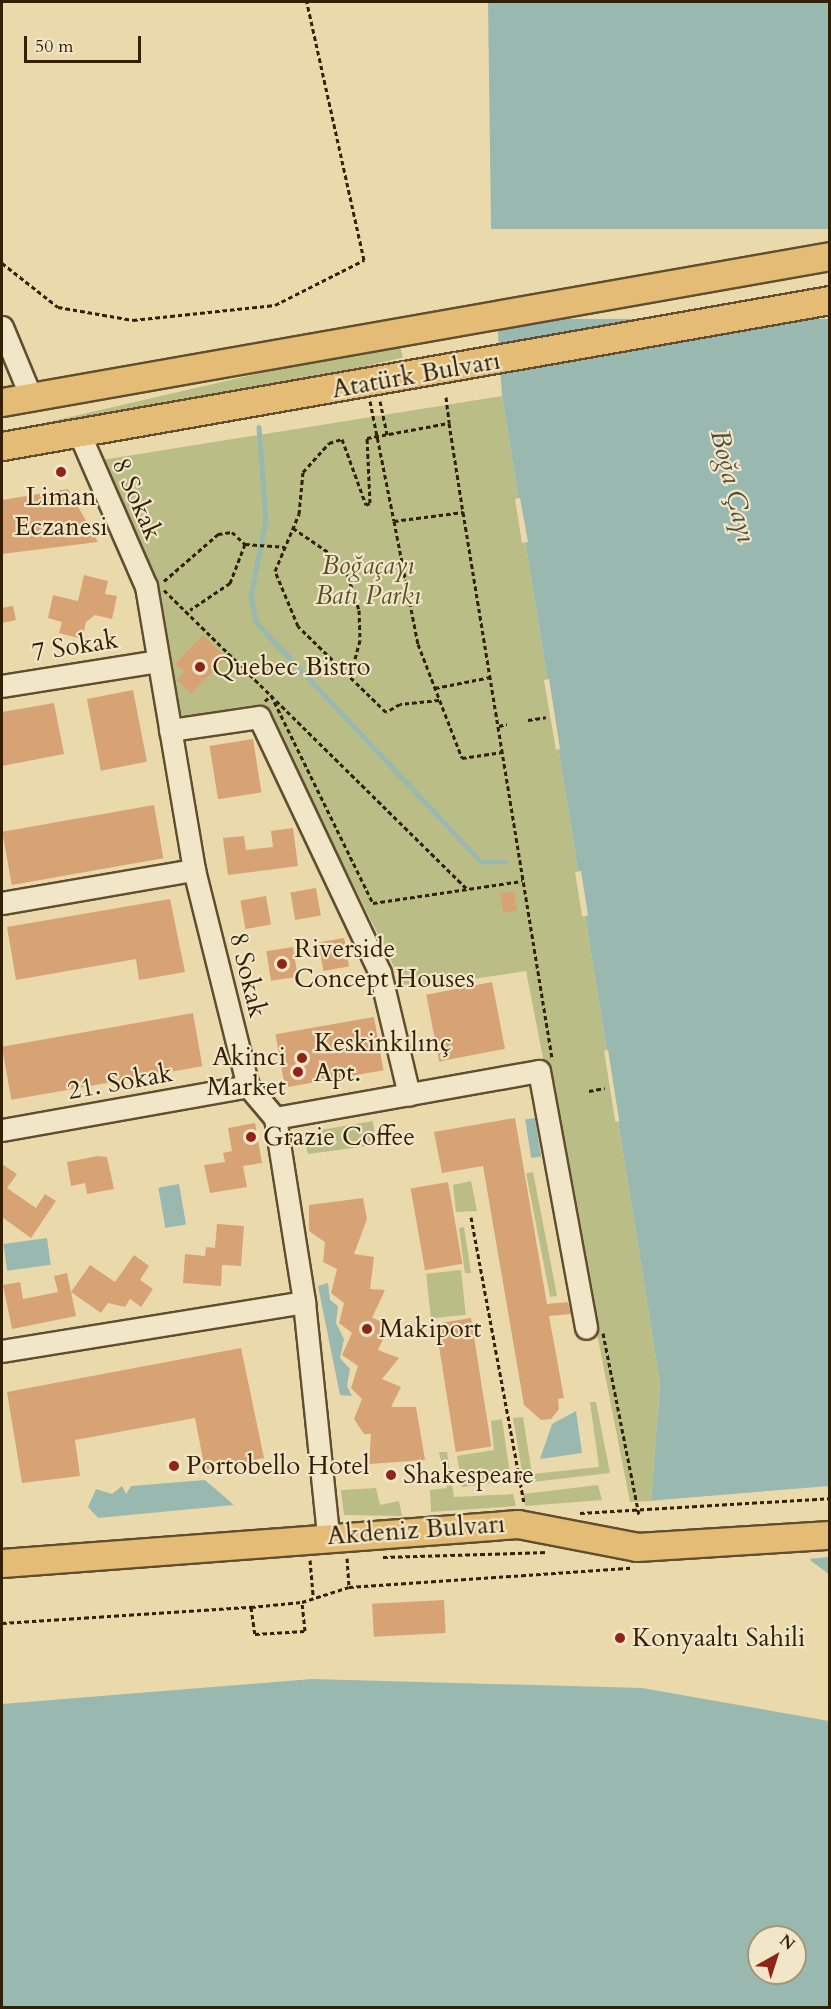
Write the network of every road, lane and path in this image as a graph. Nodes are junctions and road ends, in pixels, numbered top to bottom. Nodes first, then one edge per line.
1 (307, 2) edge
2 (830, 256) edge
3 (2, 263) edge
4 (830, 300) edge
5 (2, 327) edge
6 (367, 391) junction
7 (31, 397) junction
8 (446, 397) dead end
9 (2, 402) edge
10 (449, 423) junction
11 (79, 433) junction
12 (387, 435) junction
13 (376, 436) junction
14 (2, 446) edge
15 (464, 512) junction
16 (394, 521) junction
17 (293, 528) junction
18 (245, 544) junction
19 (284, 547) junction
20 (190, 610) junction
21 (158, 661) junction
22 (351, 674) junction
23 (491, 677) junction
24 (2, 686) edge
25 (435, 688) junction
26 (439, 700) junction
27 (546, 717) dead end
28 (528, 720) dead end
29 (507, 724) dead end
30 (499, 726) junction
31 (170, 730) junction
32 (503, 752) junction
33 (194, 870) junction
34 (468, 890) dead end
35 (2, 903) edge
36 (553, 1062) dead end
37 (248, 1086) junction
38 (605, 1088) dead end
39 (589, 1091) dead end
40 (409, 1095) junction
41 (275, 1118) junction
42 (2, 1130) edge
43 (471, 1216) dead end
44 (304, 1302) junction
45 (586, 1328) dead end
46 (2, 1351) edge
47 (830, 1498) edge
48 (525, 1513) dead end
49 (639, 1514) dead end
50 (328, 1535) junction
51 (830, 1535) edge
52 (553, 1552) dead end
53 (370, 1557) dead end
54 (358, 1558) dead end
55 (645, 1558) junction
56 (310, 1560) dead end
57 (2, 1563) edge
58 (349, 1587) junction
59 (313, 1598) junction
60 (302, 1602) junction
61 (251, 1607) junction
62 (2, 1623) edge

1 - 3 path
2 - 7 main road, Atatürk Bulvarı
4 - 6 main road, Atatürk Bulvarı
5 - 7 street
6 - 11 main road, Atatürk Bulvarı
6 - 12 path
6 - 13 path
7 - 9 main road, Atatürk Bulvarı
8 - 10 path
10 - 12 path
10 - 15 path
11 - 14 main road, Atatürk Bulvarı
11 - 21 street, 8 Sokak
12 - 13 path
13 - 16 path
13 - 17 path
15 - 16 path
15 - 23 path
16 - 25 path
17 - 19 path
17 - 22 path
18 - 19 path
18 - 20 path
18 - 20 path
19 - 22 path
20 - 34 path
21 - 24 street, 7 Sokak
21 - 31 street, 8 Sokak
22 - 26 path
23 - 25 path
23 - 30 path
25 - 26 path
26 - 32 path
27 - 28 path
29 - 30 path
30 - 32 path
31 - 33 street, 8 Sokak
31 - 40 street
32 - 36 path
33 - 35 street
33 - 37 street, 8 Sokak
37 - 41 street, 8 Sokak
37 - 42 street, 21. Sokak
38 - 39 path
40 - 41 street
40 - 45 street
41 - 44 street
43 - 48 path
44 - 46 street
44 - 50 street
47 - 49 path
50 - 55 main road, Akdeniz Bulvarı
50 - 57 main road, Akdeniz Bulvarı
51 - 55 main road, Akdeniz Bulvarı
52 - 53 path
54 - 58 path
55 - 58 path
56 - 59 path
58 - 59 path
59 - 60 path
60 - 61 path
60 - 61 path
61 - 62 path

